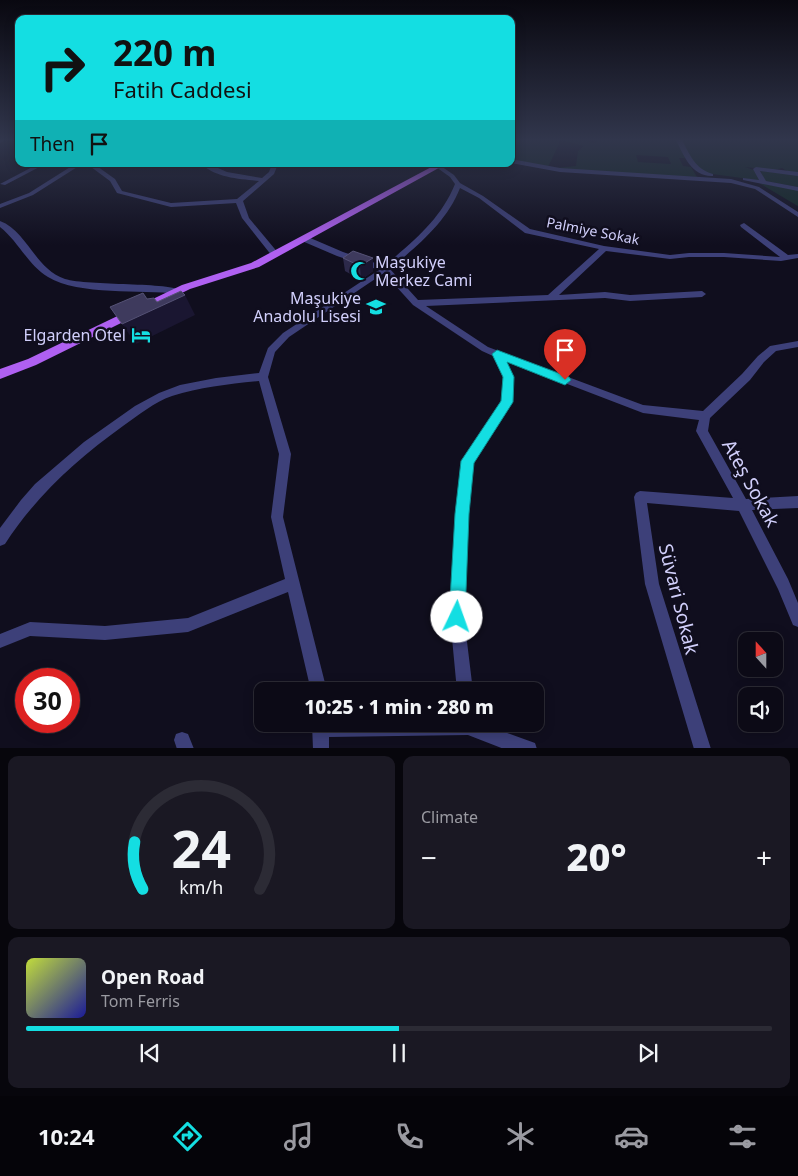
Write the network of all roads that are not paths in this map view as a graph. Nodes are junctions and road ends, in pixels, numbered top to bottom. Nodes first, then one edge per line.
1 (21, 175) edge
2 (62, 175) edge
3 (106, 175) edge
4 (237, 175) edge
5 (269, 175) edge
6 (420, 175) edge
7 (451, 175) edge
8 (636, 175) edge
9 (719, 175) edge
10 (759, 175) edge
11 (264, 180) junction
12 (752, 180) junction
13 (763, 182) junction
14 (3, 184) dead end
15 (458, 184) junction
16 (798, 189) edge
17 (239, 201) junction
18 (0, 206) edge
19 (798, 208) edge
20 (798, 215) edge
21 (0, 223) edge
22 (744, 225) dead end
23 (305, 239) junction
24 (604, 248) junction
25 (275, 254) junction
26 (798, 256) edge
27 (787, 258) junction
28 (385, 269) junction
29 (178, 291) junction
30 (702, 294) dead end
31 (550, 298) junction
32 (416, 303) junction
33 (798, 344) edge
34 (497, 354) junction
35 (2, 375) edge
36 (264, 378) junction
37 (705, 416) junction
38 (798, 502) edge
39 (743, 505) junction
40 (0, 539) edge
41 (292, 583) junction
42 (796, 612) edge
43 (0, 641) edge
44 (317, 682) edge
45 (464, 682) edge
46 (320, 732) edge
47 (487, 732) edge
48 (321, 748) edge
49 (529, 748) edge
50 (703, 748) edge

1 - 14 street
2 - 18 street
3 - 17 street
4 - 11 street
5 - 11 street
6 - 23 main road
7 - 15 street, Palmiye Sokak
8 - 20 street
9 - 12 street
10 - 13 street
11 - 17 street
12 - 13 street
12 - 19 street
13 - 16 street
15 - 24 street, Palmiye Sokak
15 - 28 street
17 - 25 street
21 - 29 street
22 - 27 street
23 - 25 main road
23 - 28 street
24 - 27 street, Palmiye Sokak
24 - 31 street
25 - 29 main road
26 - 27 street, Palmiye Sokak
28 - 32 street
28 - 36 street
29 - 35 main road
30 - 31 street
31 - 32 street
32 - 34 street
33 - 37 street
34 - 37 street
34 - 45 street
36 - 40 street
36 - 41 street
37 - 39 street, Ateş Sokak
38 - 39 street
39 - 42 street, Ateş Sokak
39 - 50 street, Süvari Sokak
41 - 43 street
41 - 44 street
46 - 48 street
47 - 49 street

